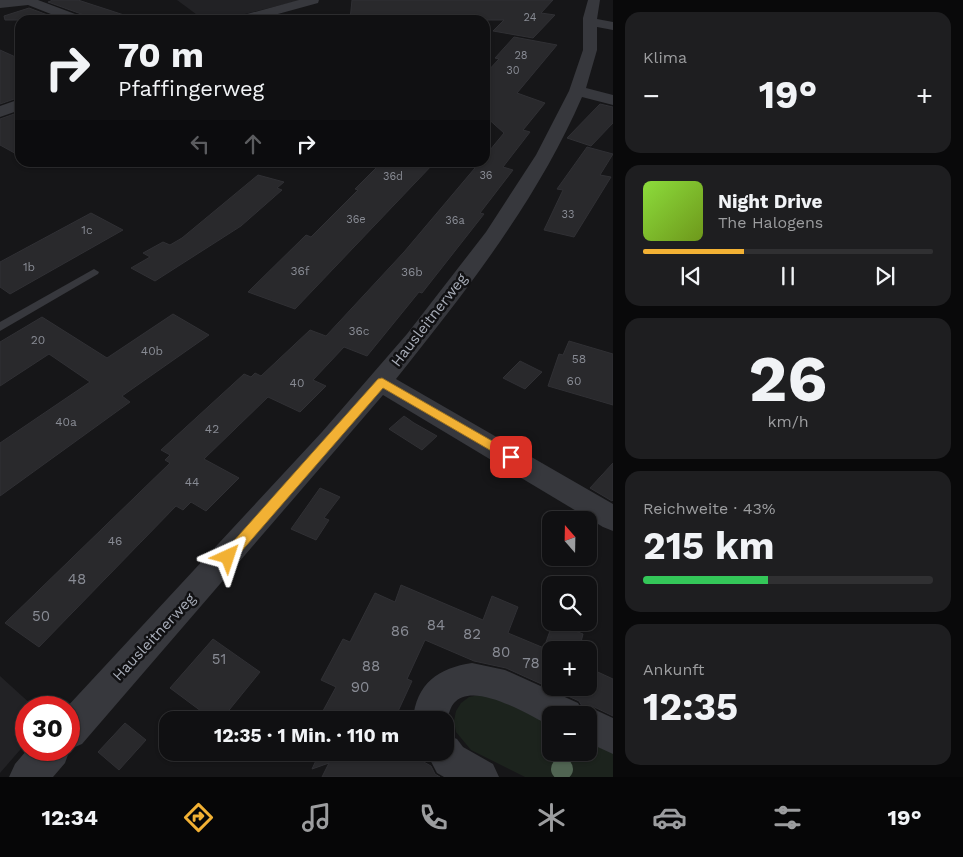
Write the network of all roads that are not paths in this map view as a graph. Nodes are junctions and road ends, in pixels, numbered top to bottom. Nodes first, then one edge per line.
1 (313, 0) edge
2 (594, 0) edge
3 (0, 4) edge
4 (65, 15) edge
5 (259, 15) edge
6 (590, 22) junction
7 (613, 26) edge
8 (576, 90) junction
9 (613, 100) edge
10 (15, 106) edge
11 (0, 112) edge
12 (94, 272) dead end
13 (0, 327) edge
14 (382, 382) junction
15 (613, 519) edge
16 (546, 706) edge
17 (433, 711) edge
18 (80, 719) edge
19 (597, 729) edge
20 (613, 736) edge
21 (42, 761) edge
22 (452, 761) edge
23 (28, 777) edge
24 (480, 777) edge

1 - 5 street
2 - 6 street, Hausleitnerweg
3 - 4 street
6 - 7 street
6 - 8 street, Hausleitnerweg
8 - 9 street
8 - 14 street, Hausleitnerweg
10 - 11 street
12 - 13 lane
14 - 15 street
14 - 18 street, Hausleitnerweg
16 - 17 street
19 - 20 street
21 - 23 street
22 - 24 street

